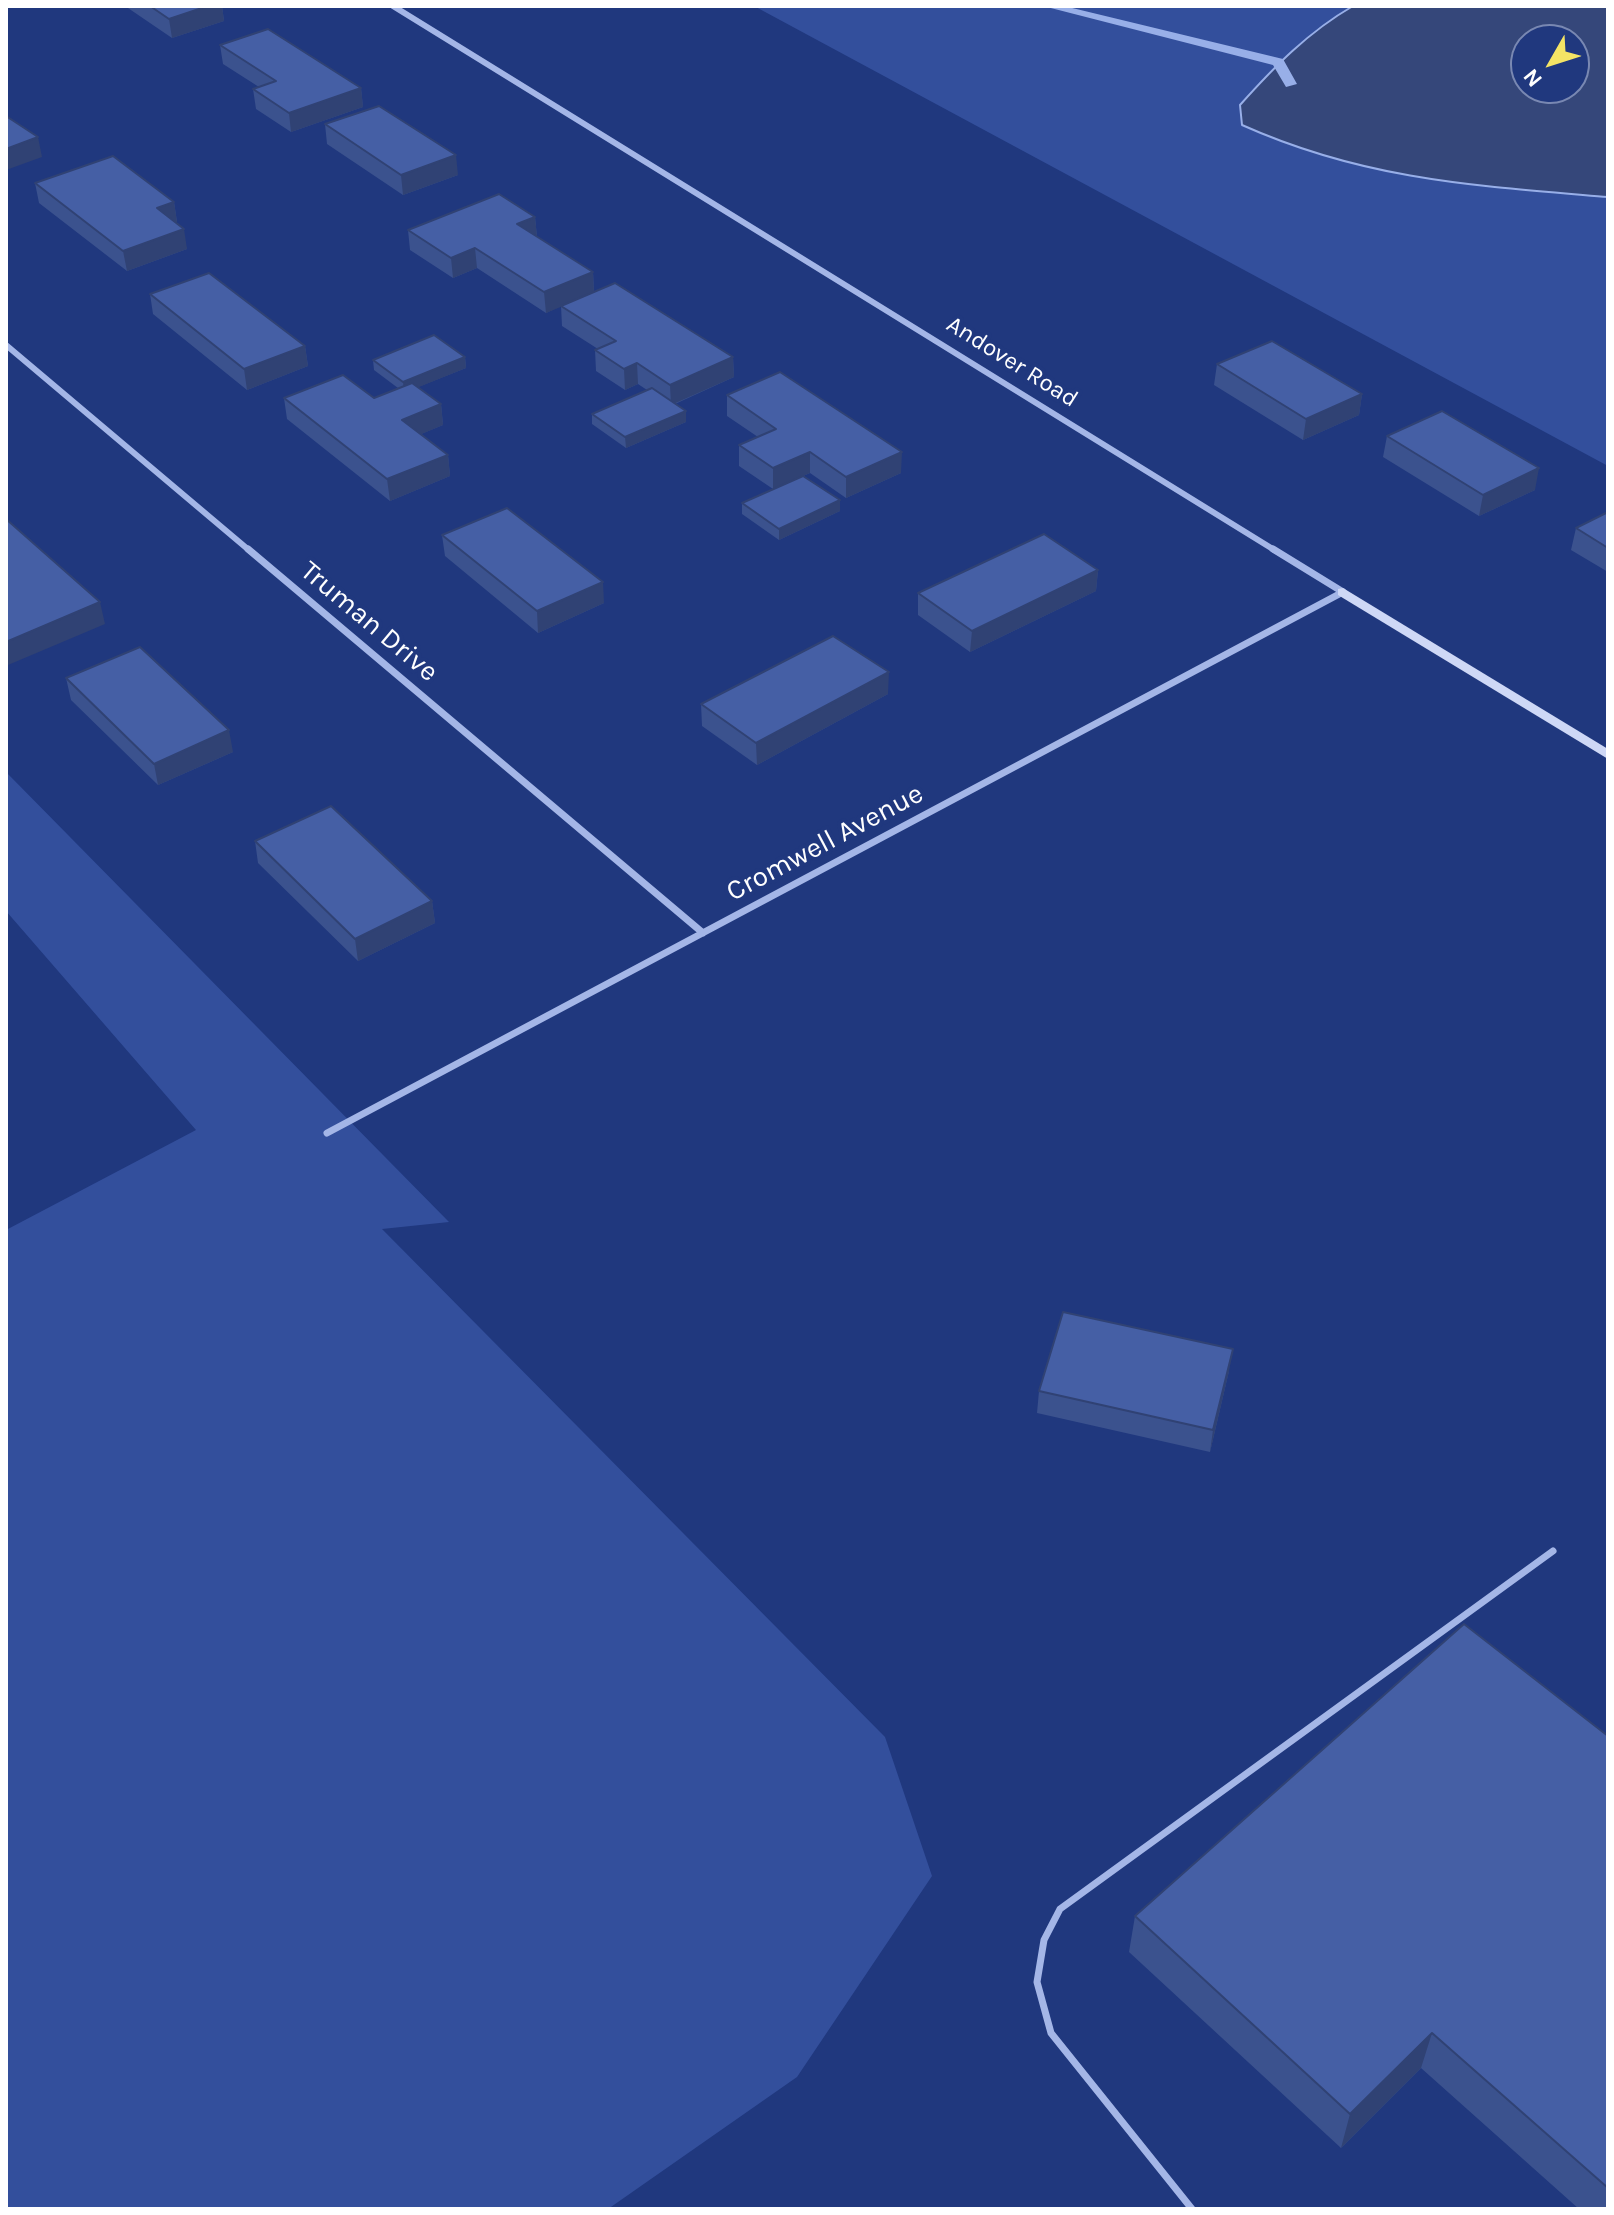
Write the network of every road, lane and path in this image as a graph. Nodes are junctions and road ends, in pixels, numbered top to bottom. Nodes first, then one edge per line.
1 (393, 6) edge
2 (6, 345) edge
3 (1343, 592) junction
4 (1608, 755) edge
5 (703, 933) junction
6 (327, 1133) dead end
7 (1553, 1551) dead end
8 (1192, 2209) edge

1 - 3 street, Andover Road
2 - 5 street, Truman Drive
3 - 4 street, Andover Road
3 - 5 street, Cromwell Avenue
5 - 6 street, Cromwell Avenue
7 - 8 lane

